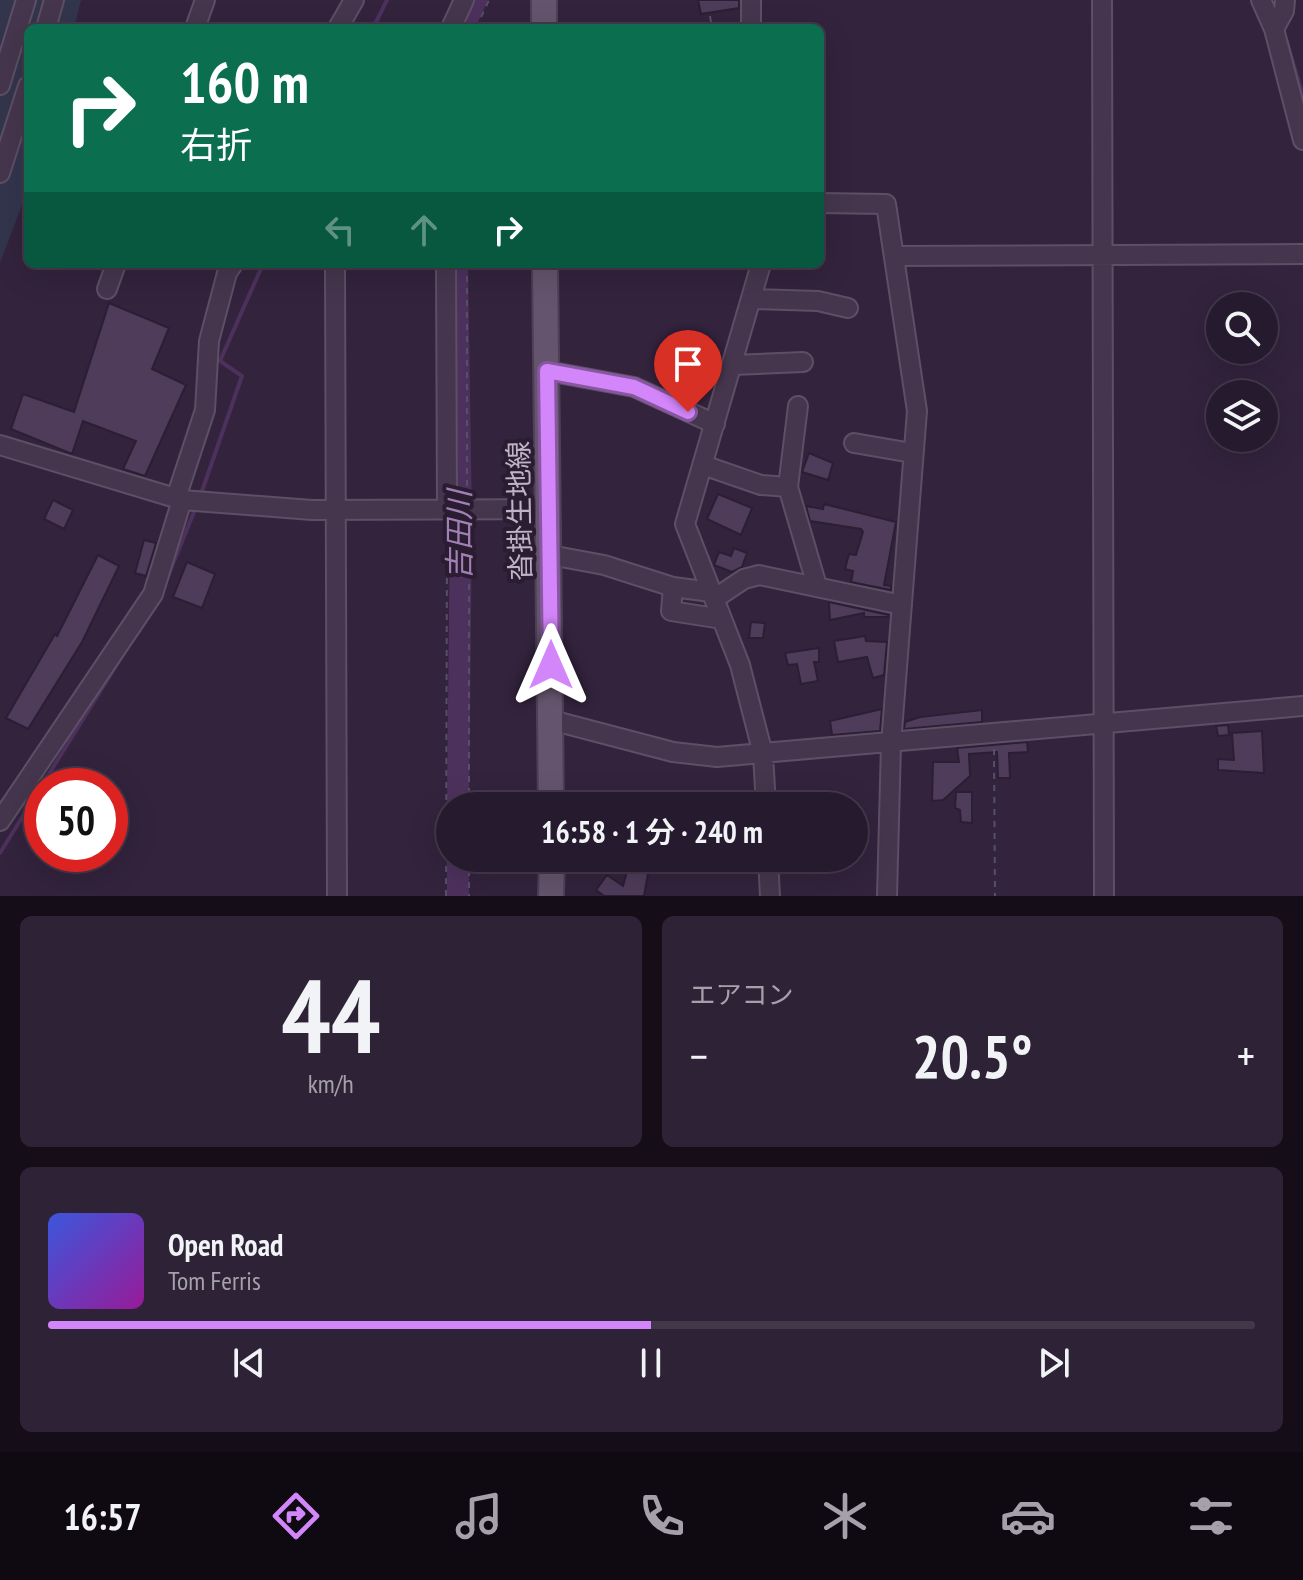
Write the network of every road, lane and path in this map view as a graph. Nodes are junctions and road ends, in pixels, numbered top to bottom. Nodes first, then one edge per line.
1 (26, 0) edge
2 (54, 0) edge
3 (205, 0) edge
4 (354, 0) edge
5 (464, 0) edge
6 (489, 0) edge
7 (544, 0) edge
8 (751, 0) edge
9 (1102, 0) edge
10 (1261, 0) edge
11 (1285, 0) edge
12 (710, 16) dead end
13 (47, 24) edge
14 (196, 24) edge
15 (340, 24) edge
16 (453, 24) edge
17 (478, 24) edge
18 (544, 24) edge
19 (711, 24) edge
20 (751, 24) edge
21 (1274, 29) junction
22 (0, 85) edge
23 (24, 98) edge
24 (1303, 140) edge
25 (0, 173) edge
26 (824, 203) edge
27 (1102, 253) junction
28 (1303, 254) edge
29 (895, 256) junction
30 (115, 268) edge
31 (230, 268) edge
32 (335, 268) edge
33 (446, 268) edge
34 (467, 268) edge
35 (545, 268) edge
36 (760, 268) edge
37 (107, 289) dead end
38 (753, 299) junction
39 (848, 308) dead end
40 (803, 362) dead end
41 (733, 365) junction
42 (547, 371) junction
43 (798, 406) dead end
44 (715, 424) junction
45 (854, 443) dead end
46 (0, 445) edge
47 (912, 453) junction
48 (703, 465) junction
49 (788, 487) junction
50 (179, 499) junction
51 (447, 508) junction
52 (470, 508) junction
53 (550, 509) junction
54 (336, 510) junction
55 (550, 555) junction
56 (817, 586) junction
57 (673, 587) junction
58 (712, 595) junction
59 (902, 605) junction
60 (722, 619) junction
61 (1303, 706) edge
62 (551, 720) junction
63 (1103, 723) junction
64 (994, 731) junction
65 (891, 744) junction
66 (763, 754) junction
67 (469, 792) edge
68 (551, 792) edge
69 (765, 792) edge
70 (0, 821) edge
71 (469, 872) edge
72 (552, 872) edge
73 (769, 872) edge
74 (337, 896) edge
75 (446, 896) edge
76 (469, 896) edge
77 (551, 896) edge
78 (770, 896) edge
79 (887, 896) edge
80 (995, 896) edge
81 (1104, 896) edge

1 - 22 street
2 - 13 street
3 - 14 street
4 - 15 street
5 - 16 street
6 - 17 path
7 - 18 main road
8 - 20 street
9 - 27 street
10 - 21 street
11 - 21 street
12 - 19 path
21 - 24 street
23 - 25 street
26 - 29 street
27 - 28 street
27 - 29 street
27 - 63 street
29 - 47 street
30 - 37 street
31 - 50 street
32 - 54 street
33 - 51 street
34 - 52 path
35 - 42 main road, 沓掛生地線
36 - 38 street
38 - 39 street
38 - 41 street
40 - 41 street
41 - 44 street
42 - 44 street
42 - 53 main road, 沓掛生地線
43 - 49 street
44 - 48 street
45 - 47 street
46 - 50 street
47 - 59 street
48 - 49 street
48 - 58 street
49 - 56 street
50 - 54 street
50 - 70 street
51 - 52 street
51 - 54 street
51 - 75 path
52 - 53 street
52 - 67 path
53 - 55 main road, 沓掛生地線
54 - 74 street
55 - 57 street
55 - 62 main road, 沓掛生地線
56 - 58 street
56 - 59 street
57 - 58 street
57 - 60 street
58 - 60 street
59 - 65 street
60 - 66 street
61 - 63 street
62 - 66 street
62 - 68 main road, 沓掛生地線
63 - 64 street
63 - 81 street
64 - 65 street
64 - 80 path
65 - 66 street
65 - 79 street
66 - 69 street
71 - 76 path
72 - 77 main road
73 - 78 street

